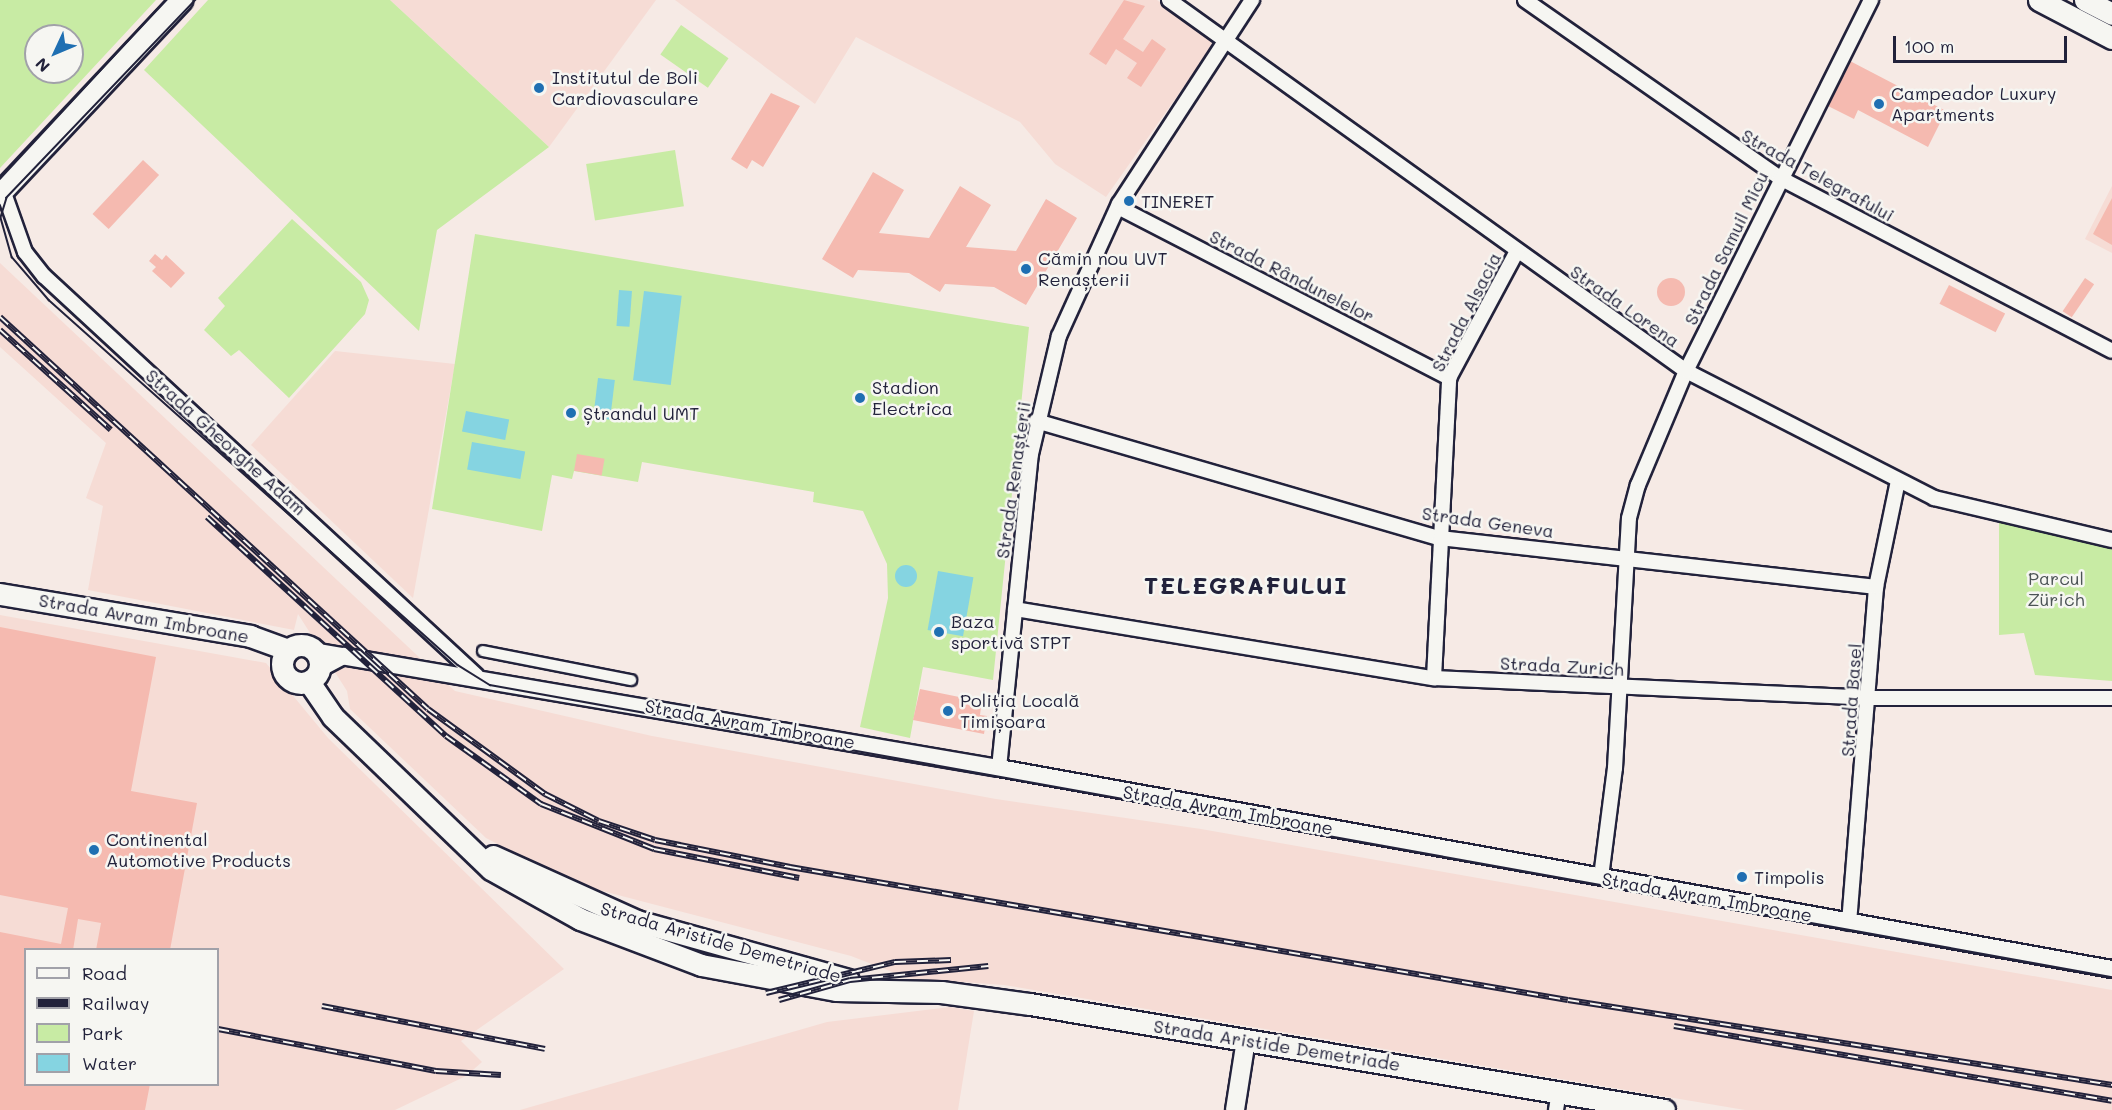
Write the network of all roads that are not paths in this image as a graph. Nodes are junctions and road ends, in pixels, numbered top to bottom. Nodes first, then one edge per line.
1 (181, 0) edge
2 (1169, 0) edge
3 (1252, 0) edge
4 (1525, 0) edge
5 (1871, 0) edge
6 (2039, 0) edge
7 (2085, 0) edge
8 (2112, 14) edge
9 (2112, 38) edge
10 (1226, 39) junction
11 (1780, 178) junction
12 (2, 192) edge
13 (1118, 207) junction
14 (1517, 251) junction
15 (2112, 351) edge
16 (1686, 370) junction
17 (1449, 378) junction
18 (1036, 421) junction
19 (1898, 481) junction
20 (1440, 538) junction
21 (2112, 540) edge
22 (1626, 557) junction
23 (1876, 587) junction
24 (0, 594) edge
25 (1015, 609) junction
26 (286, 649) junction
27 (483, 651) dead end
28 (314, 667) junction
29 (477, 676) junction
30 (1434, 678) junction
31 (631, 680) dead end
32 (1621, 688) junction
33 (1869, 698) junction
34 (2112, 698) edge
35 (999, 768) junction
36 (1601, 877) junction
37 (1849, 923) junction
38 (2112, 969) edge
39 (1246, 1040) junction
40 (1558, 1101) edge
41 (1235, 1110) edge
42 (1664, 1110) edge

1 - 12 main road, Strada Gheorghe Adam
2 - 10 street, Strada Lorena
3 - 10 street, Strada Renașterii
4 - 11 street, Strada Telegrafului
5 - 11 street, Strada Samuil Micu
6 - 9 main road
7 - 8 main road
10 - 13 street, Strada Renașterii
10 - 14 street, Strada Lorena
11 - 15 street, Strada Telegrafului
11 - 16 street, Strada Samuil Micu
12 - 29 street, Strada Gheorghe Adam
13 - 17 street, Strada Rândunelelor
13 - 18 street, Strada Renașterii
14 - 16 street, Strada Lorena
14 - 17 street, Strada Alsacia
16 - 19 street, Strada Lorena
16 - 22 street, Strada Samuil Micu
17 - 20 street, Strada Alsacia
18 - 20 street, Strada Geneva
18 - 25 street, Strada Renașterii
19 - 21 street, Strada Lorena
19 - 23 street, Strada Basel
20 - 22 street, Strada Geneva
20 - 30 street, Strada Alsacia
22 - 23 street, Strada Geneva
22 - 32 street, Strada Samuil Micu
23 - 33 street, Strada Basel
24 - 26 main road, Strada Avram Imbroane
25 - 30 street, Strada Zurich
25 - 35 street, Strada Renașterii
26 - 28 main road, Strada Avram Imbroane
26 - 28 main road
27 - 31 street
28 - 29 street, Strada Avram Imbroane
28 - 39 main road, Strada Aristide Demetriade
29 - 35 street, Strada Avram Imbroane
30 - 32 street, Strada Zurich
32 - 33 street, Strada Zurich
32 - 36 street, Strada Samuil Micu
33 - 34 street, Strada Zurich
33 - 37 street, Strada Basel
35 - 36 street, Strada Avram Imbroane
36 - 37 street, Strada Avram Imbroane
37 - 38 street, Strada Avram Imbroane
39 - 40 main road, Strada Aristide Demetriade
39 - 41 main road
40 - 42 main road, Strada Aristide Demetriade

